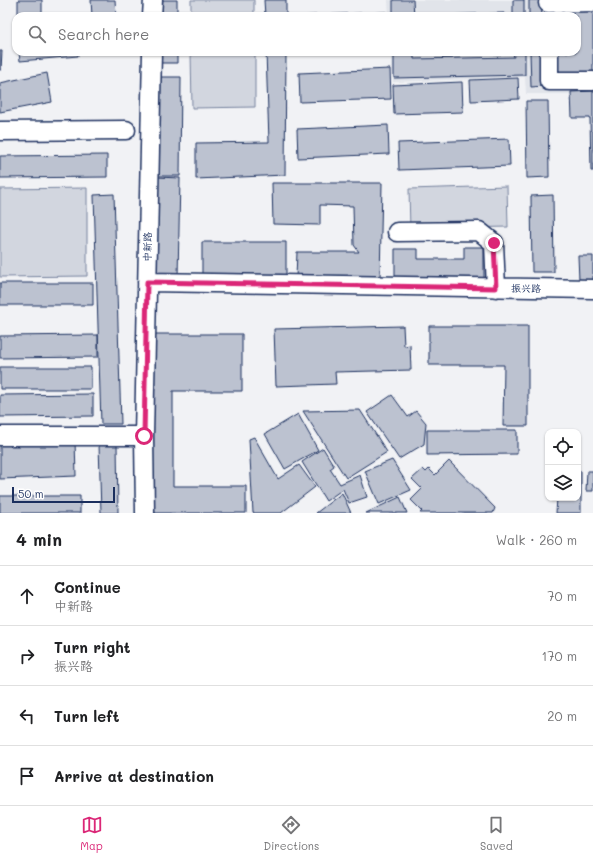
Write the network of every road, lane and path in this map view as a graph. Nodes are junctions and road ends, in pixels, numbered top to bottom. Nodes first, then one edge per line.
1 (153, 0) edge
2 (593, 2) edge
3 (548, 6) edge
4 (152, 12) edge
5 (152, 56) edge
6 (549, 56) edge
7 (593, 81) edge
8 (0, 130) edge
9 (126, 130) dead end
10 (397, 232) dead end
11 (147, 282) junction
12 (496, 288) junction
13 (593, 289) edge
14 (0, 436) edge
15 (144, 436) junction
16 (145, 513) edge

1 - 4 street
2 - 3 street
5 - 11 street, 中新路
6 - 7 street
8 - 9 street
10 - 12 street
11 - 12 street, 振兴路
11 - 15 street, 中新路
12 - 13 street, 振兴路
14 - 15 street
15 - 16 street, 中新路

